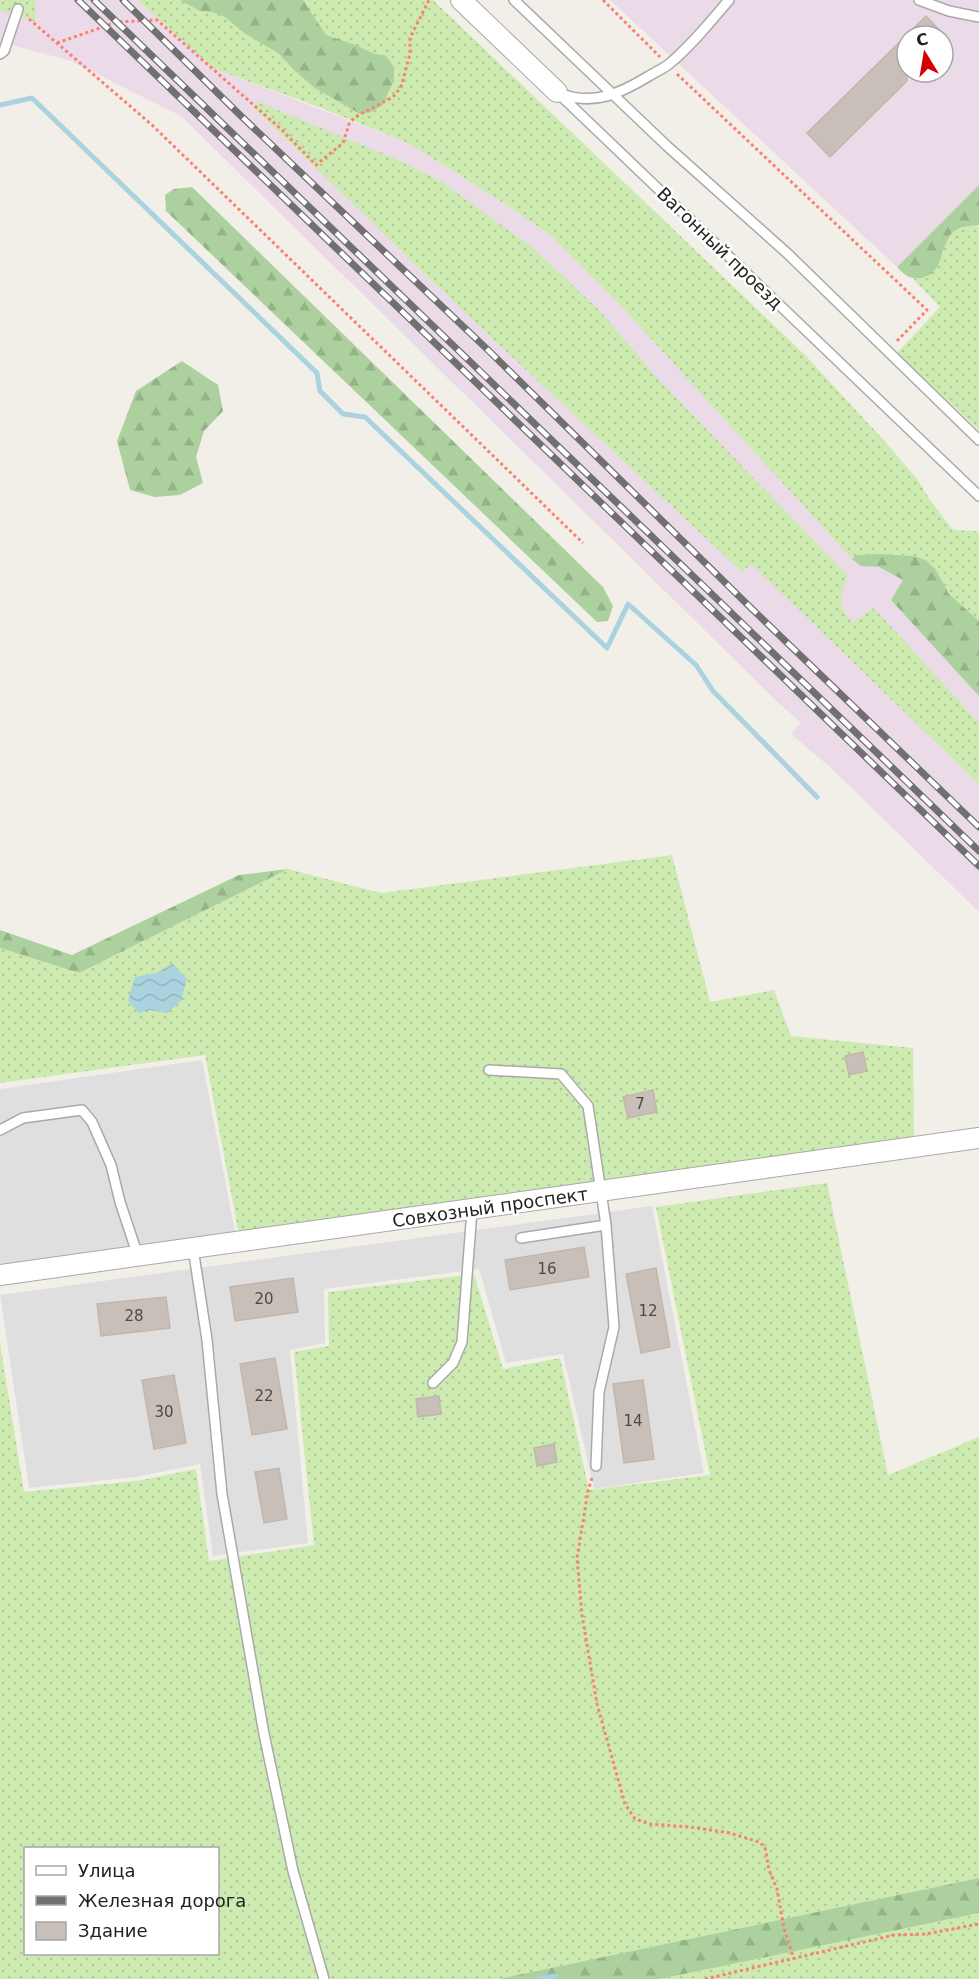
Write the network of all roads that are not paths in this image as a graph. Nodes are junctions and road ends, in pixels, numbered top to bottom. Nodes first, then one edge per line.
1 (461, 0) edge
2 (513, 0) edge
3 (729, 0) edge
4 (919, 0) edge
5 (18, 9) road end
6 (979, 17) edge
7 (0, 54) edge
8 (556, 92) junction
9 (613, 95) junction
10 (979, 440) edge
11 (979, 496) edge
12 (489, 1070) dead end
13 (0, 1130) edge
14 (979, 1138) edge
15 (600, 1191) junction
16 (472, 1210) junction
17 (606, 1225) junction
18 (521, 1238) dead end
19 (193, 1248) junction
20 (138, 1256) junction
21 (0, 1275) edge
22 (433, 1383) dead end
23 (596, 1466) road end
24 (324, 1979) edge

1 - 8 street, Вагонный проезд
2 - 9 lane, Вагонный проезд
3 - 9 lane
4 - 6 lane
5 - 7 lane
8 - 9 lane
8 - 11 lane, Вагонный проезд
9 - 10 lane, Вагонный проезд
12 - 15 lane
13 - 20 lane
14 - 15 street, Совхозный проспект
15 - 16 street, Совхозный проспект
15 - 17 lane
16 - 19 street, Совхозный проспект
16 - 22 lane
17 - 18 lane
17 - 23 lane
19 - 20 street, Совхозный проспект
19 - 24 lane
20 - 21 street, Совхозный проспект

